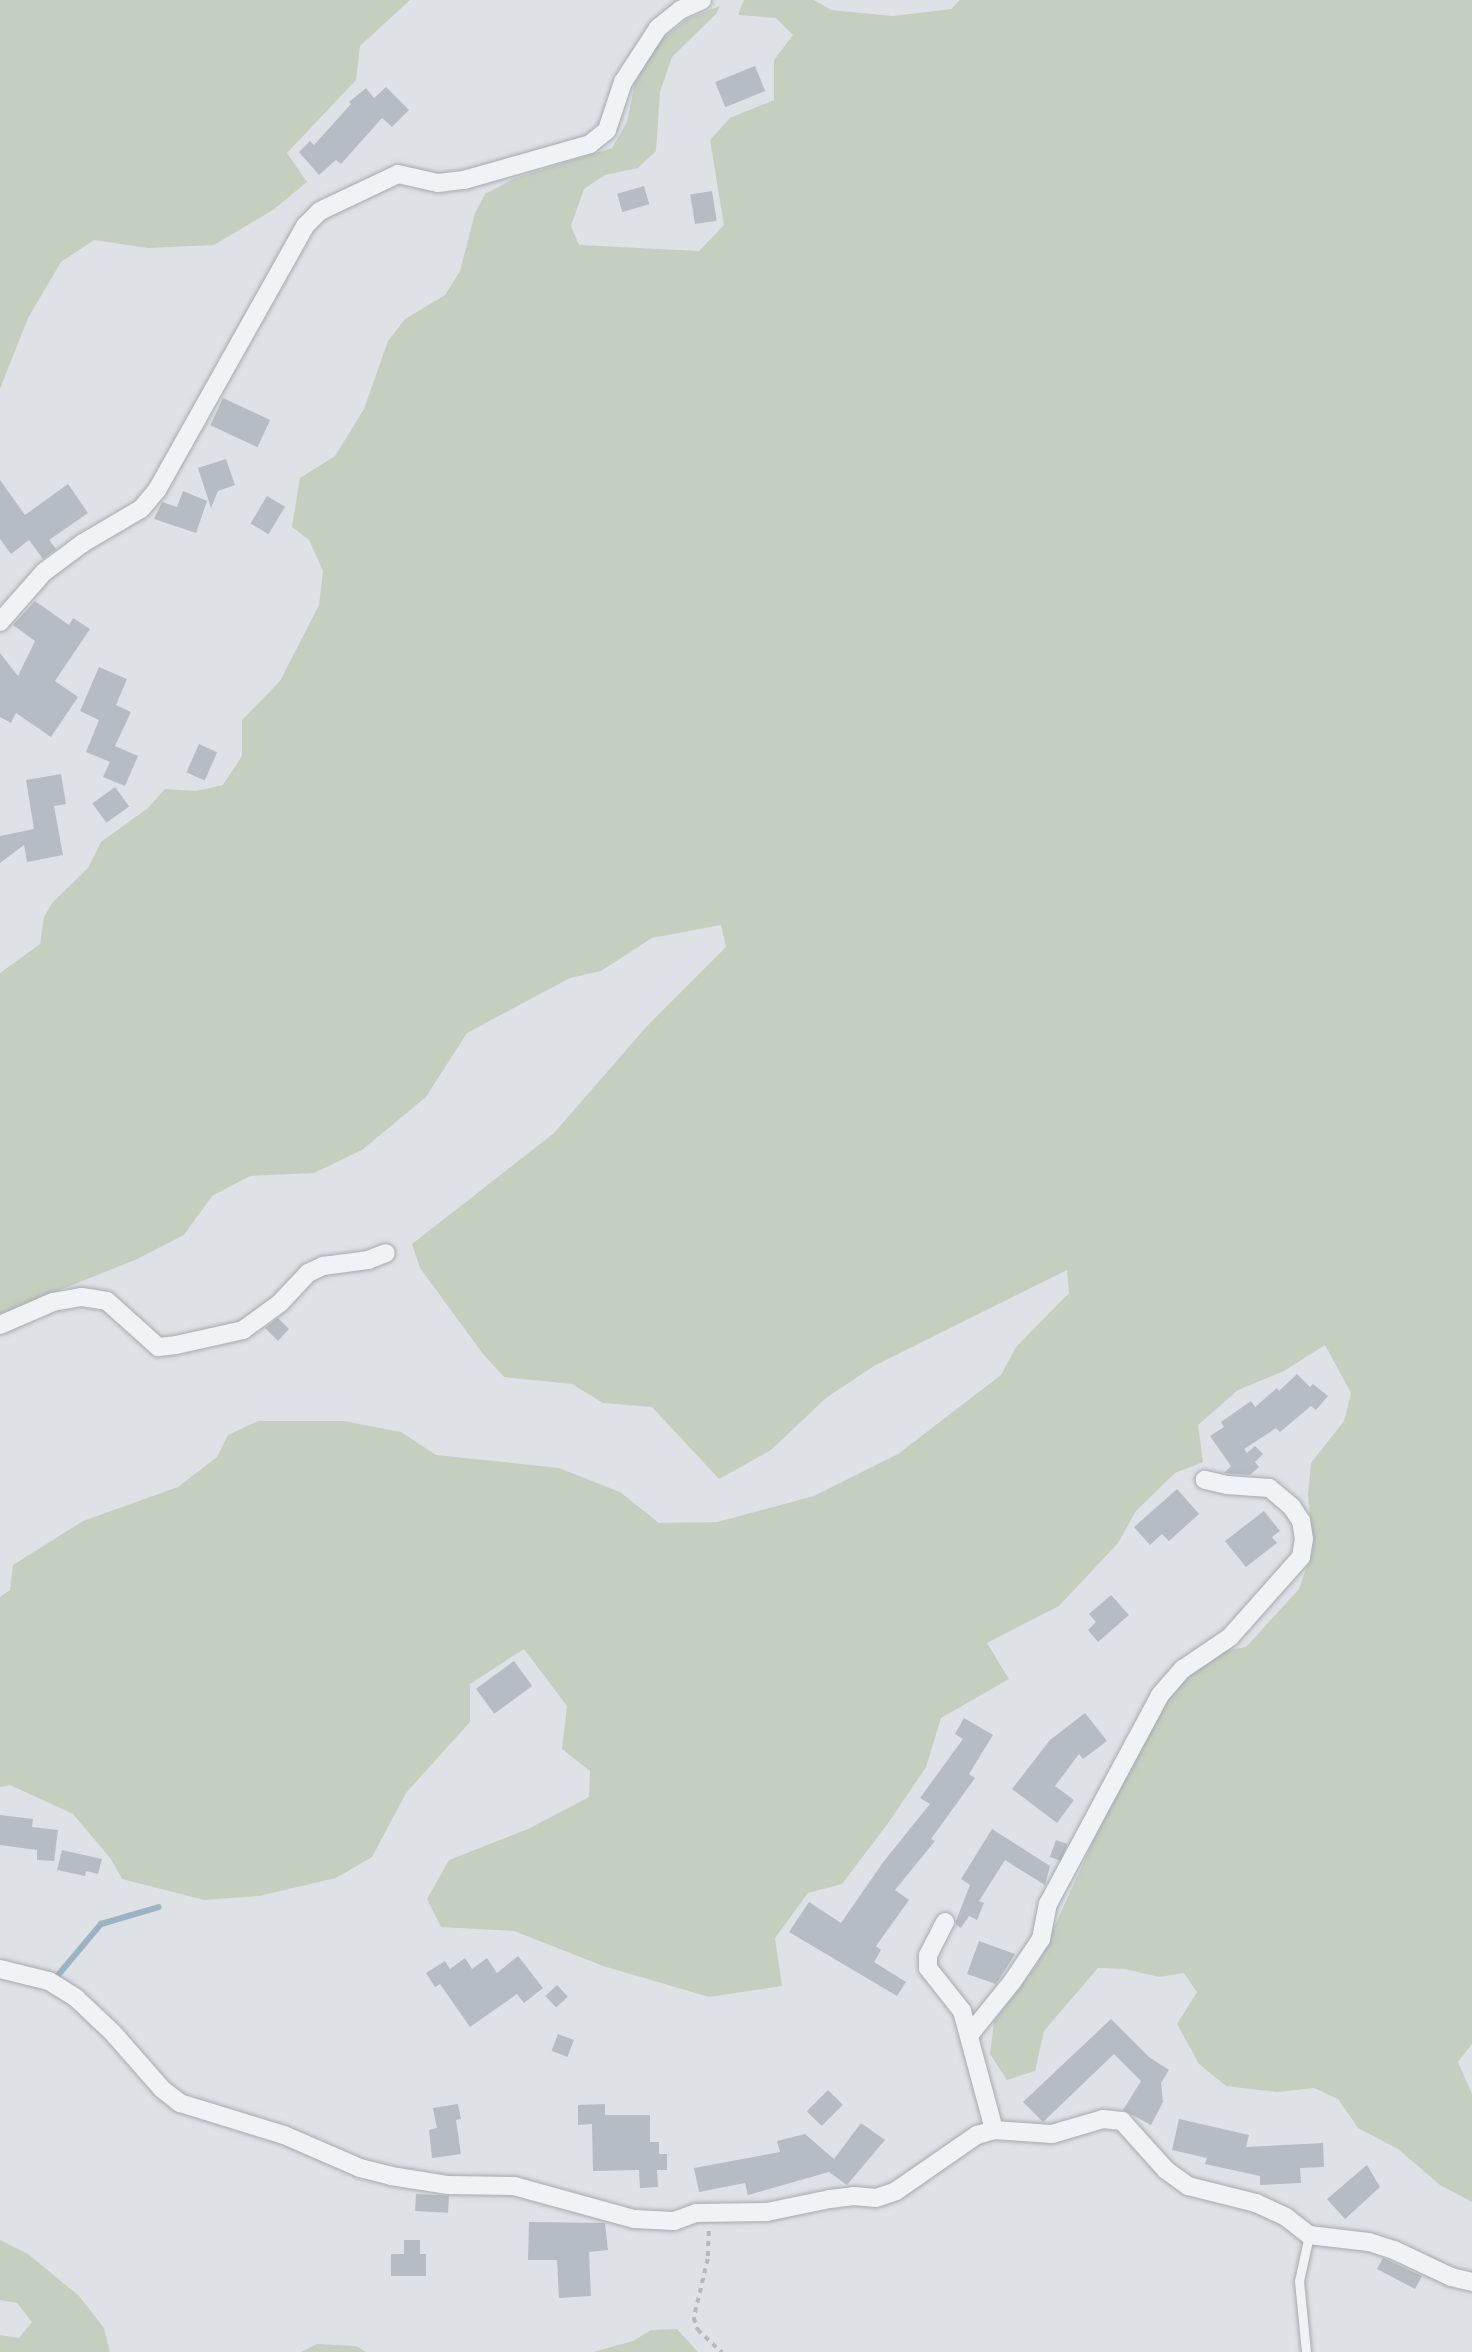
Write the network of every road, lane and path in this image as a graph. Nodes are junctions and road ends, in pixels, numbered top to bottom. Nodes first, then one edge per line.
1 (702, 0) edge
2 (0, 622) edge
3 (386, 1253) dead end
4 (0, 1325) edge
5 (1205, 1480) dead end
6 (945, 1922) dead end
7 (0, 1969) edge
8 (970, 2034) junction
9 (994, 2130) junction
10 (710, 2212) junction
11 (1309, 2235) junction
12 (1472, 2282) edge
13 (722, 2352) edge
14 (1306, 2352) edge

1 - 2 street
3 - 4 street
5 - 8 street
6 - 8 street
7 - 10 street
8 - 9 street
9 - 10 street
9 - 11 street
10 - 13 path
11 - 12 street
11 - 14 lane

